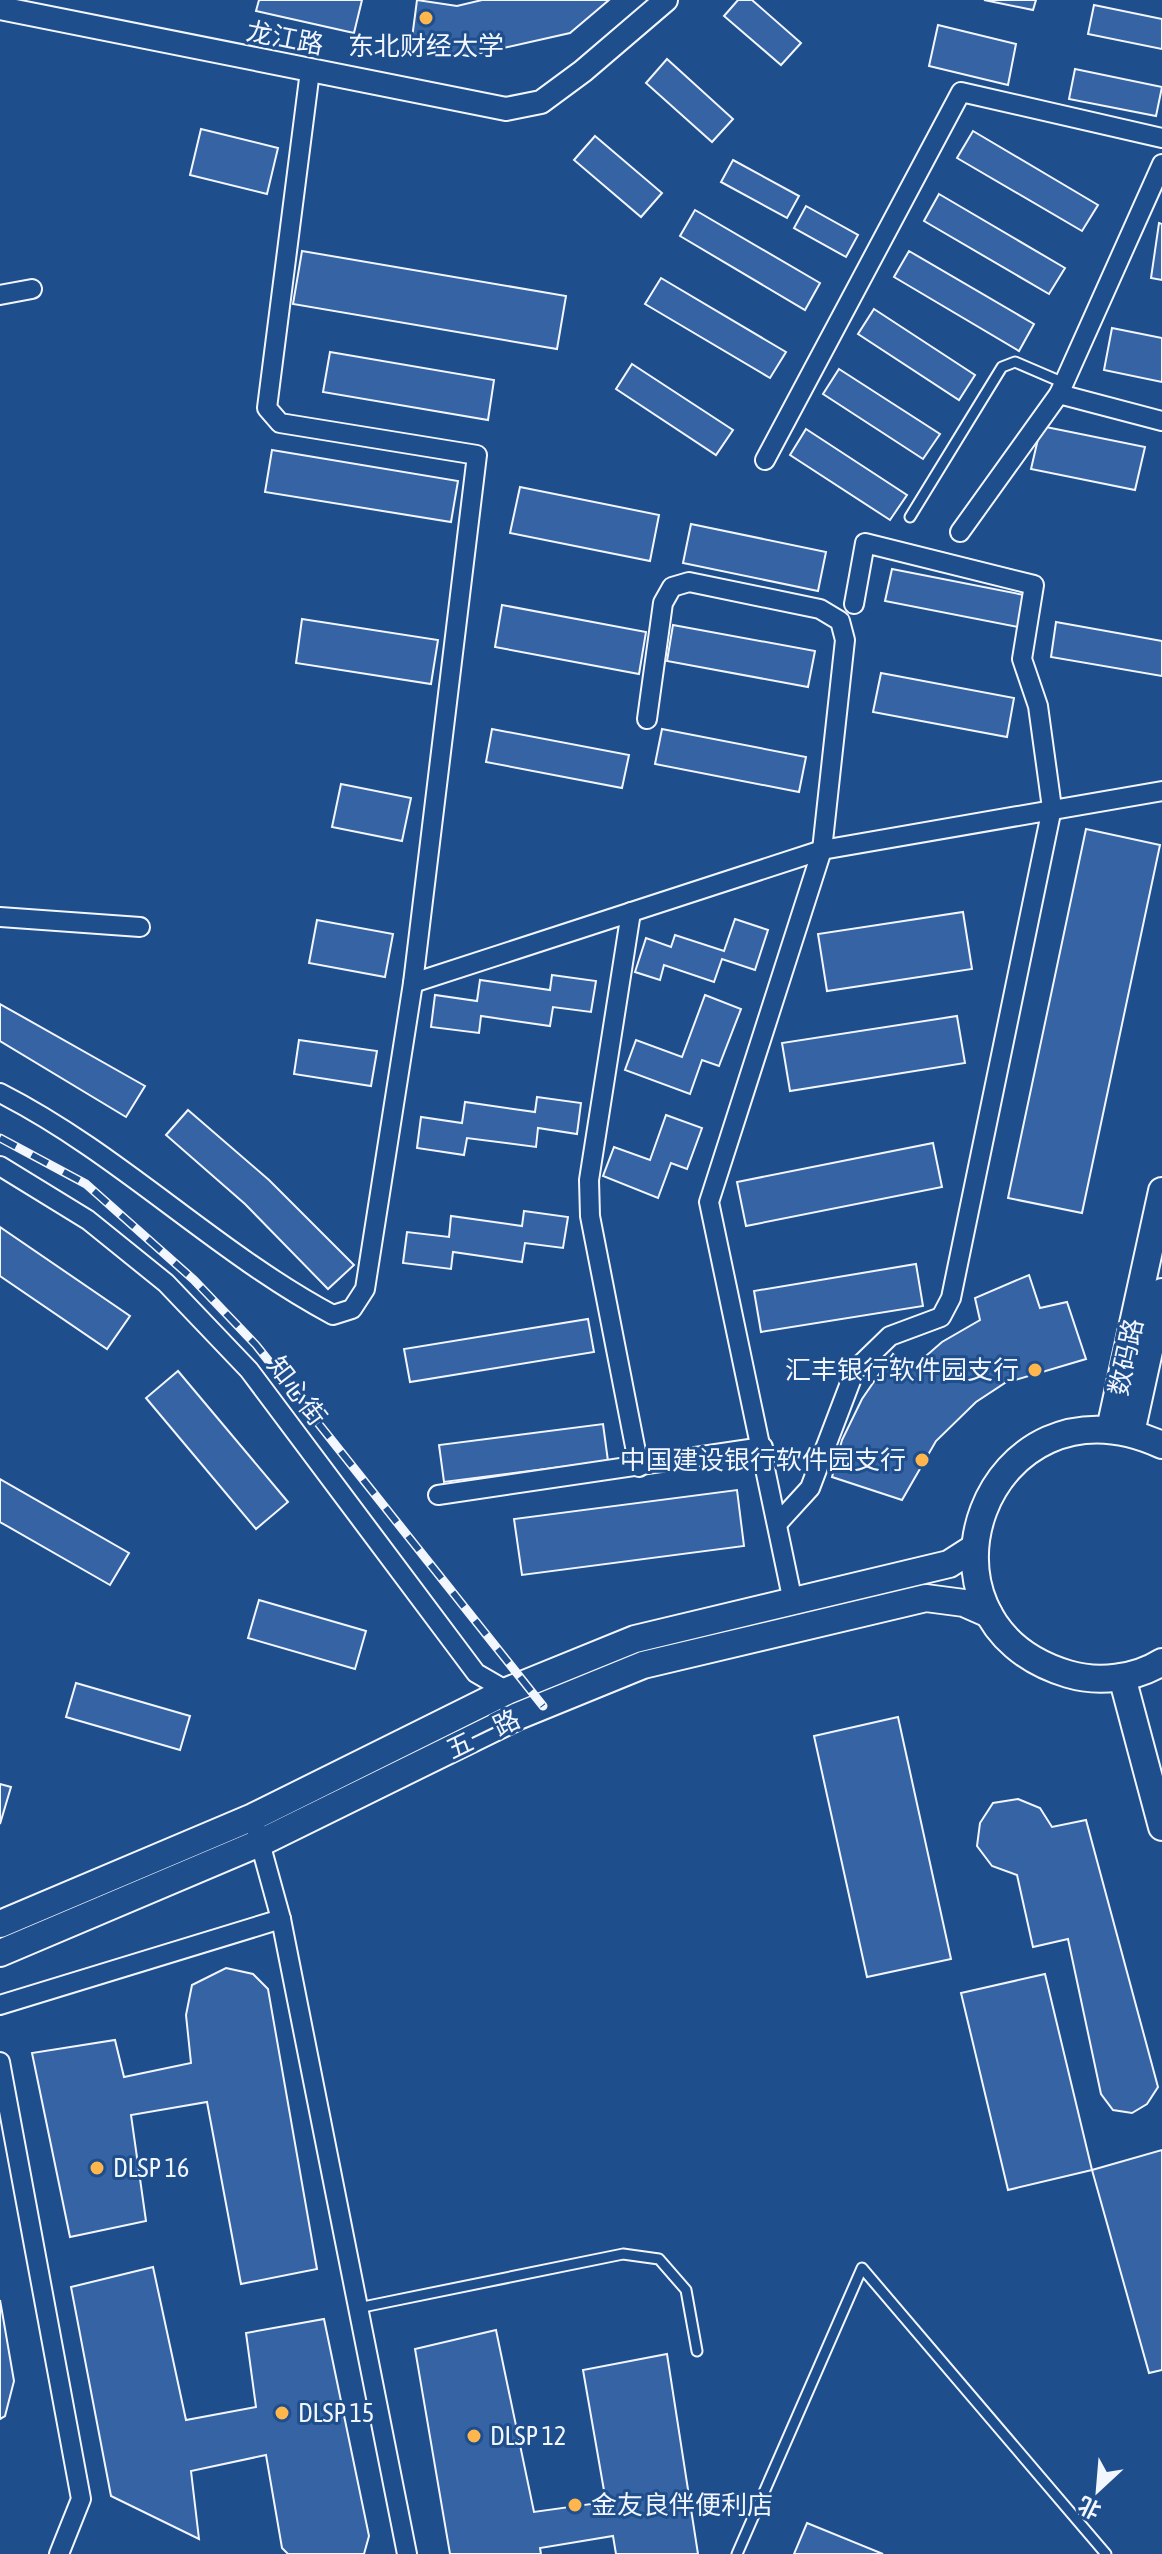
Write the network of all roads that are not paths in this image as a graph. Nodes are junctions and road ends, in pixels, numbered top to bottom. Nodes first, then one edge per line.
1 (666, 0) edge
2 (0, 8) edge
3 (310, 71) junction
4 (1162, 138) edge
5 (1162, 164) edge
6 (32, 289) dead end
7 (0, 295) edge
8 (1062, 388) junction
9 (1162, 421) edge
10 (765, 460) dead end
11 (910, 517) dead end
12 (960, 532) dead end
13 (854, 604) dead end
14 (647, 719) dead end
15 (1162, 791) edge
16 (1052, 808) junction
17 (822, 850) junction
18 (631, 912) junction
19 (0, 917) edge
20 (140, 927) dead end
21 (413, 983) junction
22 (0, 1093) edge
23 (0, 1166) edge
24 (1162, 1191) edge
25 (1162, 1292) edge
26 (1120, 1431) junction
27 (1162, 1445) edge
28 (763, 1447) junction
29 (639, 1467) junction
30 (438, 1495) dead end
31 (778, 1523) junction
32 (974, 1548) junction
33 (793, 1602) junction
34 (989, 1614) junction
35 (1162, 1662) edge
36 (1122, 1677) junction
37 (507, 1691) junction
38 (253, 1817) junction
39 (1162, 1827) edge
40 (260, 1843) junction
41 (281, 1919) junction
42 (0, 1924) edge
43 (0, 1953) edge
44 (0, 2005) edge
45 (0, 2062) edge
46 (358, 2308) junction
47 (697, 2351) dead end
48 (59, 2554) edge
49 (407, 2554) edge
50 (737, 2554) edge
51 (1106, 2554) edge

1 - 3 street, 龙江路
2 - 3 street, 龙江路
3 - 21 street
4 - 10 street
5 - 8 street
6 - 7 street
8 - 9 street
8 - 11 lane
8 - 12 street
13 - 16 street
14 - 17 street
15 - 16 street
16 - 17 street
16 - 31 street
17 - 18 street
17 - 28 street
18 - 21 street
18 - 29 street
19 - 20 street
21 - 22 street
23 - 37 street, 知心街
24 - 26 main road, 数码路
25 - 26 main road, 数码路
26 - 27 main road
26 - 32 main road
28 - 29 street
28 - 31 street
29 - 30 street
31 - 33 street
32 - 33 main road, 五一路
32 - 34 main road
33 - 37 main road, 五一路
34 - 36 main road
34 - 40 main road, 五一路
35 - 36 main road
36 - 39 main road
37 - 38 main road, 五一路
38 - 40 street
38 - 42 main road, 五一路
40 - 41 street
40 - 43 main road, 五一路
41 - 44 street
41 - 46 street
45 - 48 street
46 - 47 lane
46 - 49 street
50 - 51 lane

